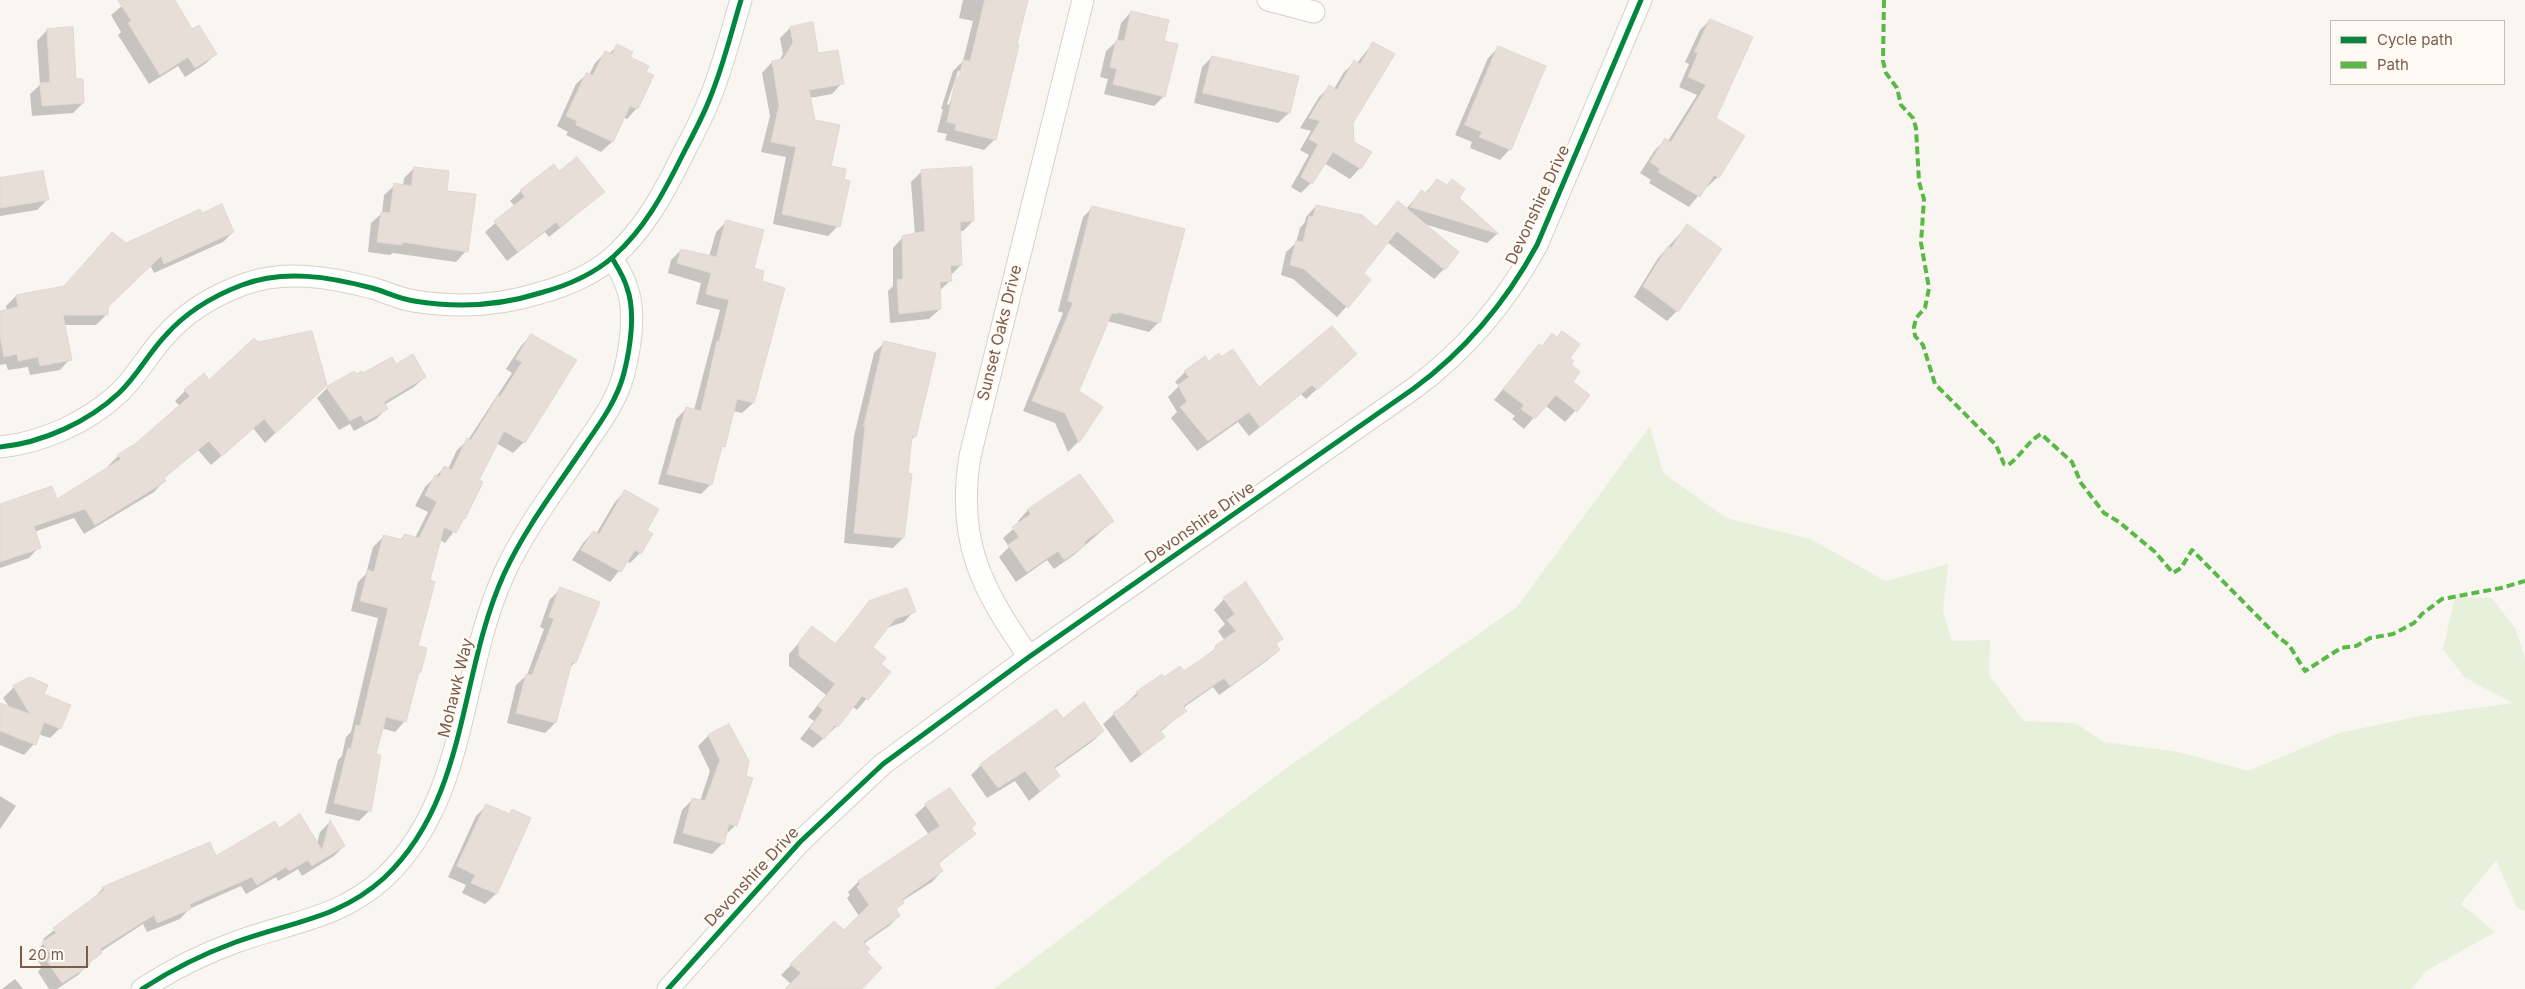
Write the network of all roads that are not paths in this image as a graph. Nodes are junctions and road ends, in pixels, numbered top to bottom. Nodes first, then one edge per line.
1 (741, 0) edge
2 (1084, 0) edge
3 (1268, 0) edge
4 (1641, 0) edge
5 (1314, 12) dead end
6 (612, 258) junction
7 (0, 447) edge
8 (1029, 657) junction
9 (142, 989) edge
10 (668, 989) edge

1 - 6 street
2 - 8 street, Sunset Oaks Drive
3 - 5 street
4 - 8 street, Devonshire Drive
6 - 7 street
6 - 9 street, Mohawk Way
8 - 10 street, Devonshire Drive

